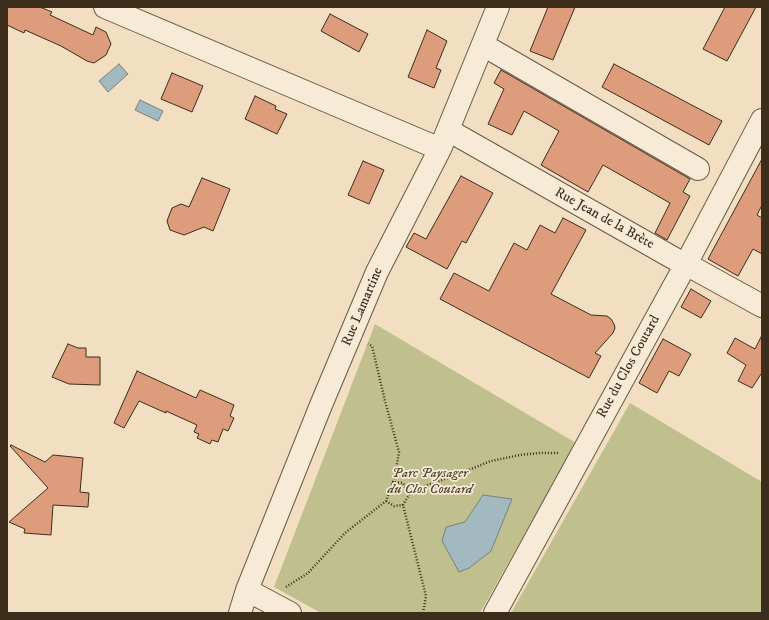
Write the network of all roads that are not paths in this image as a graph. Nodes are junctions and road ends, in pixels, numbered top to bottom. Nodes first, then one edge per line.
1 (105, 7) edge
2 (498, 7) edge
3 (482, 45) junction
4 (762, 120) edge
5 (444, 140) junction
6 (698, 169) dead end
7 (686, 264) junction
8 (762, 306) edge
9 (247, 590) junction
10 (284, 609) edge
11 (497, 612) edge
12 (240, 613) edge

1 - 5 street, Rue Jean de la Brète
2 - 3 street, Rue Lamartine
3 - 5 street, Rue Lamartine
3 - 6 street
4 - 7 street, Rue du Clos Coutard
5 - 7 street, Rue Jean de la Brète
5 - 9 street, Rue Lamartine
7 - 8 street, Rue Jean de la Brète
7 - 11 street, Rue du Clos Coutard
9 - 10 street
9 - 12 street, Rue Lamartine

